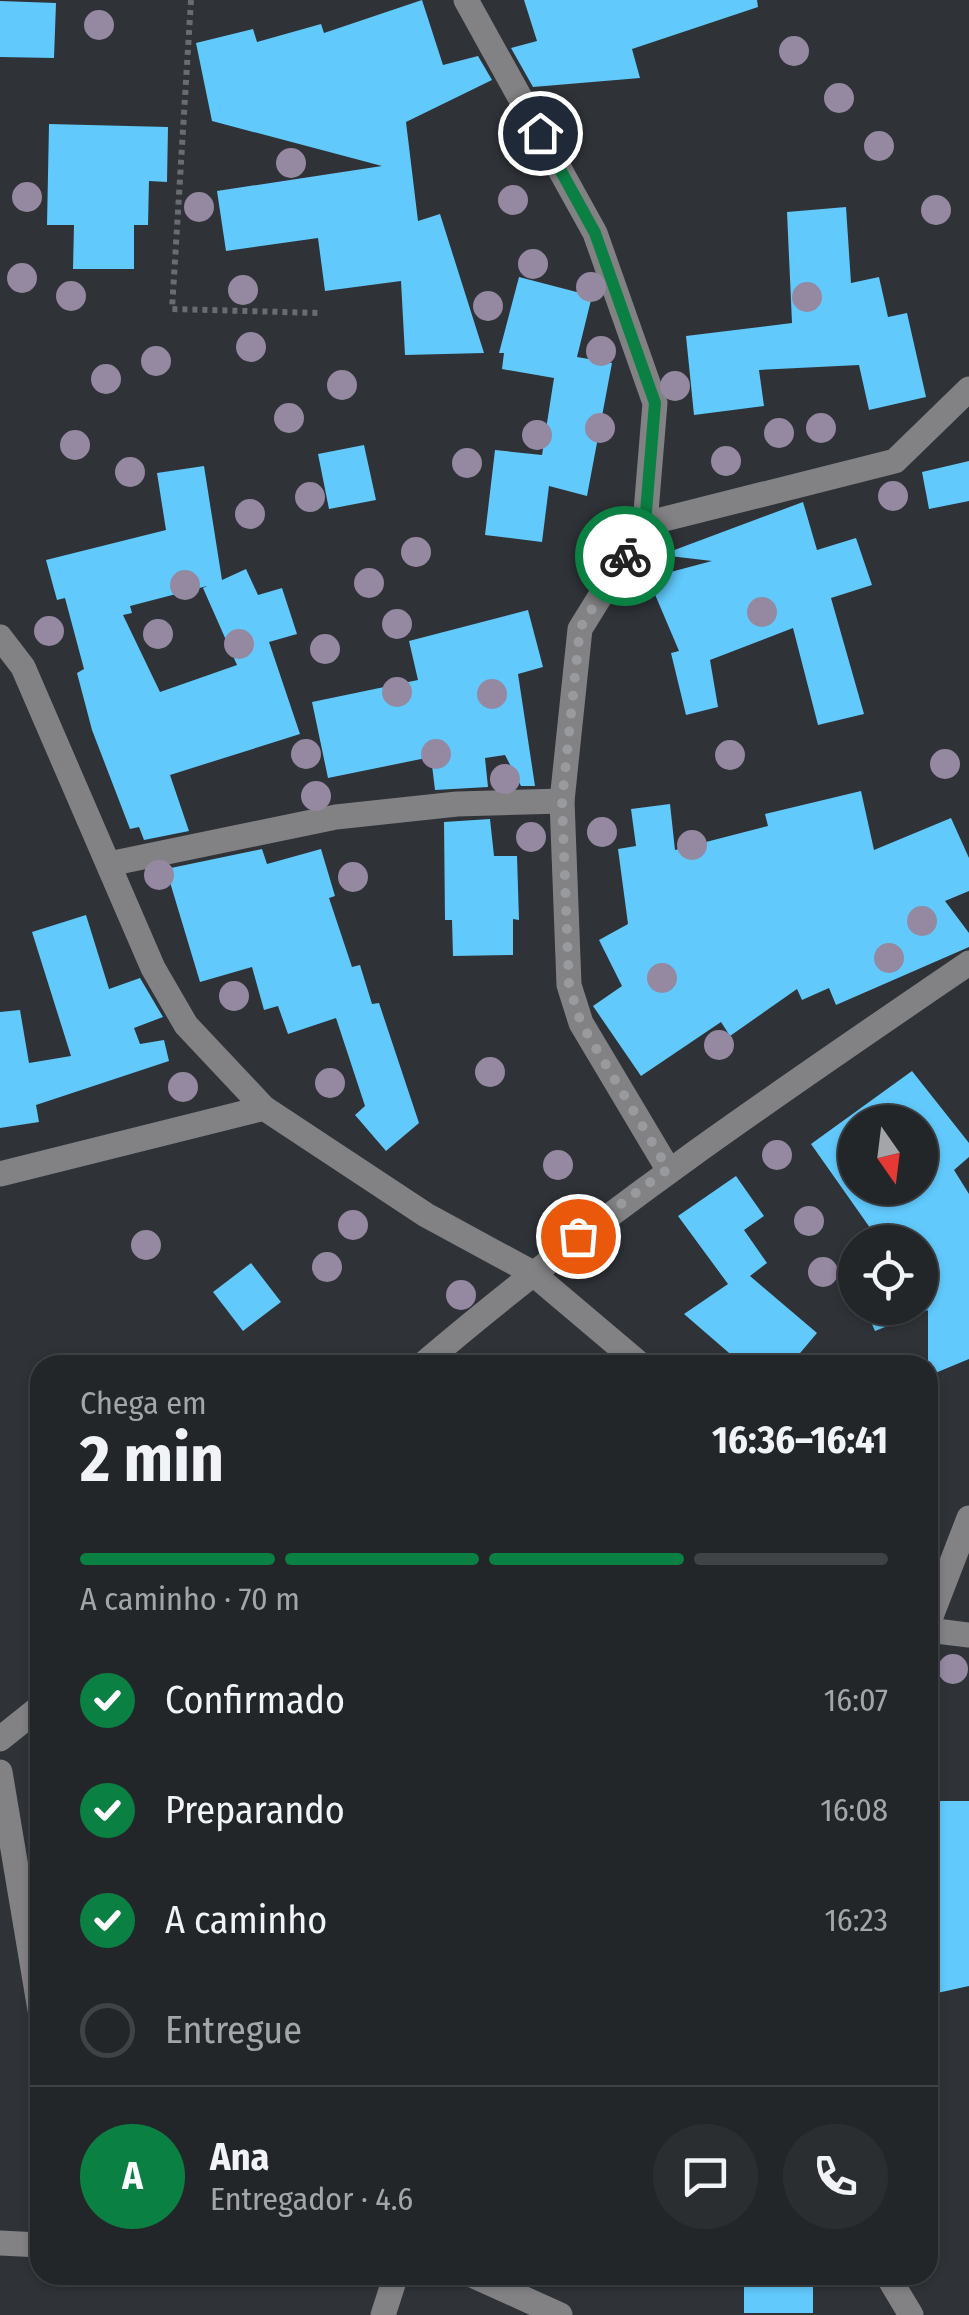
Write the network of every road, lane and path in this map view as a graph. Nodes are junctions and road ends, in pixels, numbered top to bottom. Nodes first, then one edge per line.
1 (191, 0) edge
2 (466, 0) edge
3 (319, 313) dead end
4 (969, 389) edge
5 (645, 524) junction
6 (0, 637) edge
7 (562, 801) junction
8 (109, 864) junction
9 (969, 963) edge
10 (264, 1108) junction
11 (668, 1169) junction
12 (0, 1174) edge
13 (531, 1272) junction
14 (434, 1355) edge
15 (629, 1355) edge
16 (969, 1518) edge
17 (938, 1601) edge
18 (938, 1629) edge
19 (969, 1634) edge
20 (30, 1716) edge
21 (0, 1739) edge
22 (0, 1772) edge
23 (30, 1950) edge
24 (0, 2243) edge
25 (30, 2244) edge
26 (393, 2285) edge
27 (494, 2285) edge
28 (893, 2285) edge
29 (383, 2315) edge
30 (560, 2315) edge
31 (910, 2315) edge

1 - 3 path
2 - 5 street
4 - 5 street
5 - 7 street
6 - 8 street
7 - 8 street
7 - 11 street
8 - 10 street
9 - 11 street
10 - 12 street
10 - 13 street
11 - 13 street
13 - 14 street
13 - 15 street
16 - 17 street
18 - 19 street
20 - 21 street
22 - 23 street
24 - 25 street
26 - 29 street
27 - 30 street
28 - 31 street

